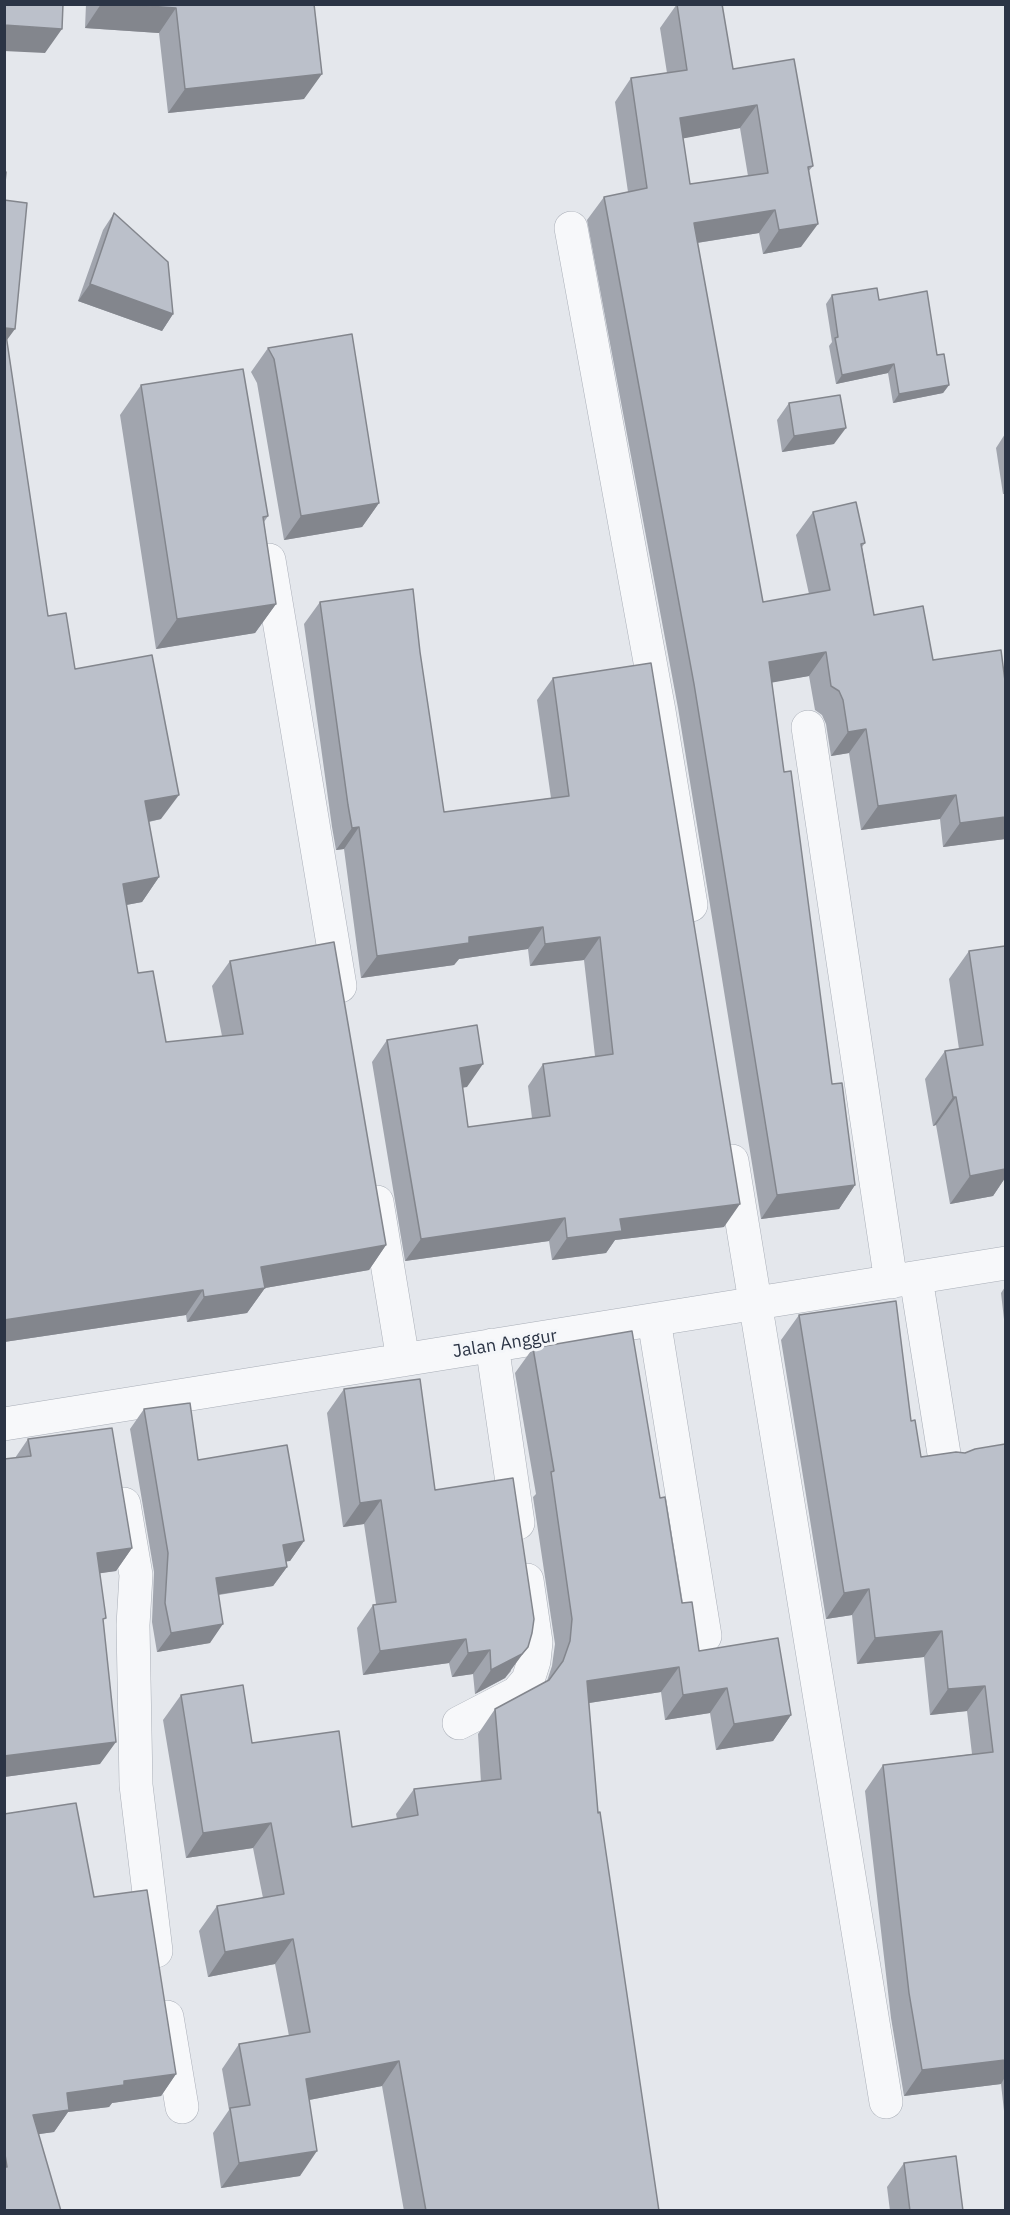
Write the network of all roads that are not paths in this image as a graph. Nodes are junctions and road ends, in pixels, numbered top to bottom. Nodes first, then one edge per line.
1 (572, 228) dead end
2 (263, 527) edge
3 (808, 727) dead end
4 (695, 932) edge
5 (346, 1020) edge
6 (727, 1130) edge
7 (372, 1172) edge
8 (1005, 1263) edge
9 (904, 1280) junction
10 (755, 1304) junction
11 (654, 1320) junction
12 (492, 1345) junction
13 (403, 1360) junction
14 (108, 1407) junction
15 (4, 1424) edge
16 (114, 1441) edge
17 (945, 1460) edge
18 (119, 1474) edge
19 (705, 1636) dead end
20 (459, 1723) dead end
21 (886, 2102) dead end
22 (182, 2107) dead end

1 - 4 street
2 - 5 street
3 - 9 street
6 - 10 street
7 - 13 street
8 - 9 street, Jalan Anggur
9 - 10 street, Jalan Anggur
9 - 17 street
10 - 11 street, Jalan Anggur
10 - 21 street
11 - 12 street, Jalan Anggur
11 - 19 street
12 - 13 street, Jalan Anggur
12 - 20 street
13 - 14 street, Jalan Anggur
14 - 15 street, Jalan Anggur
14 - 16 street
18 - 22 street

